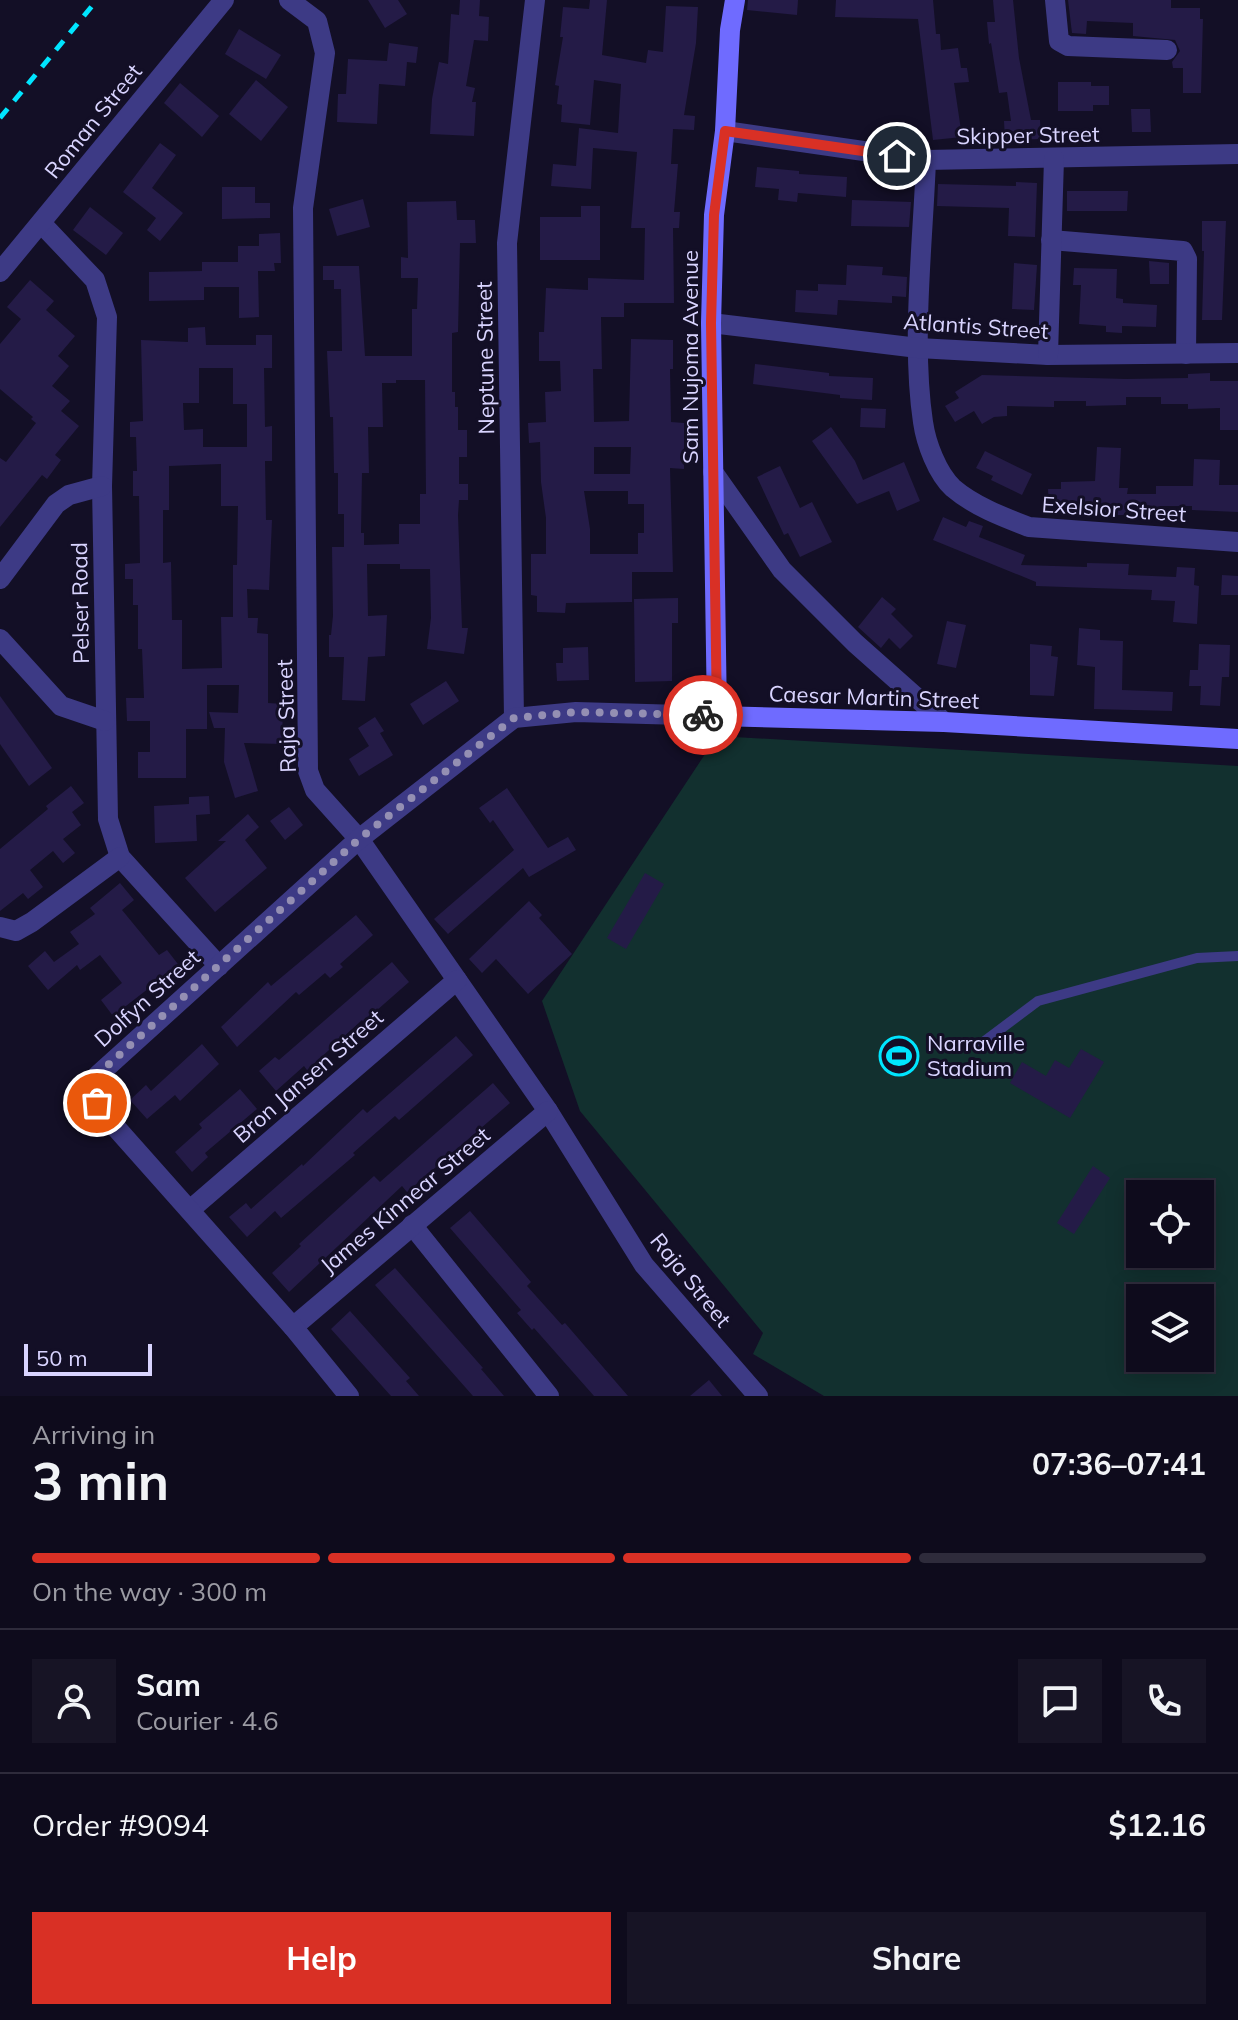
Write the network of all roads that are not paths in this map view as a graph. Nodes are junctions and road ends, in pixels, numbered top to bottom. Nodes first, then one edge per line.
1 (224, 0) edge
2 (289, 0) edge
3 (535, 0) edge
4 (735, 0) edge
5 (1055, 0) edge
6 (1167, 50) dead end
7 (725, 131) junction
8 (1238, 154) edge
9 (1054, 159) junction
10 (926, 160) junction
11 (41, 223) junction
12 (1051, 240) junction
13 (0, 272) edge
14 (711, 323) junction
15 (918, 348) junction
16 (1238, 353) edge
17 (1186, 354) junction
18 (1048, 355) junction
19 (713, 472) junction
20 (102, 486) junction
21 (1238, 542) edge
22 (0, 579) edge
23 (0, 639) edge
24 (717, 716) junction
25 (514, 718) junction
26 (105, 721) junction
27 (944, 722) junction
28 (1238, 739) edge
29 (359, 839) junction
30 (120, 857) junction
31 (0, 927) edge
32 (1238, 956) edge
33 (219, 966) junction
34 (457, 980) junction
35 (982, 1043) dead end
36 (548, 1111) junction
37 (191, 1209) junction
38 (412, 1225) junction
39 (293, 1327) junction
40 (349, 1396) edge
41 (549, 1396) edge
42 (758, 1396) edge

1 - 11 street, Roman Street
2 - 29 street, Raja Street
3 - 25 street, Neptune Street
4 - 7 street, Sam Nujoma Avenue
5 - 6 street
7 - 10 street, Skipper Street
7 - 14 street, Sam Nujoma Avenue
8 - 9 street, Skipper Street
9 - 10 street, Skipper Street
9 - 12 street
10 - 15 street, Exelsior Street
11 - 13 street, Roman Street
11 - 20 street, Pelser Road
12 - 17 street
12 - 18 street
14 - 15 street, Atlantis Street
14 - 19 street, Sam Nujoma Avenue
15 - 18 street, Atlantis Street
15 - 21 street, Exelsior Street
16 - 17 street, Atlantis Street
17 - 18 street, Atlantis Street
19 - 24 street, Sam Nujoma Avenue
19 - 27 street
20 - 22 street
20 - 26 street, Pelser Road
23 - 26 street
24 - 25 street, Caesar Martin Street
24 - 27 street, Caesar Martin Street
25 - 29 street
26 - 30 street, Pelser Road
27 - 28 street, Caesar Martin Street
29 - 33 street, Dolfyn Street
29 - 34 street, Raja Street
30 - 31 street
30 - 33 street, Pelser Road
32 - 35 lane
33 - 37 street, Dolfyn Street
34 - 36 street, Raja Street
34 - 37 street, Bron Jansen Street
36 - 38 street, James Kinnear Street
36 - 42 street, Raja Street
37 - 39 street, Dolfyn Street
38 - 39 street, James Kinnear Street
38 - 41 street
39 - 40 street, Dolfyn Street

